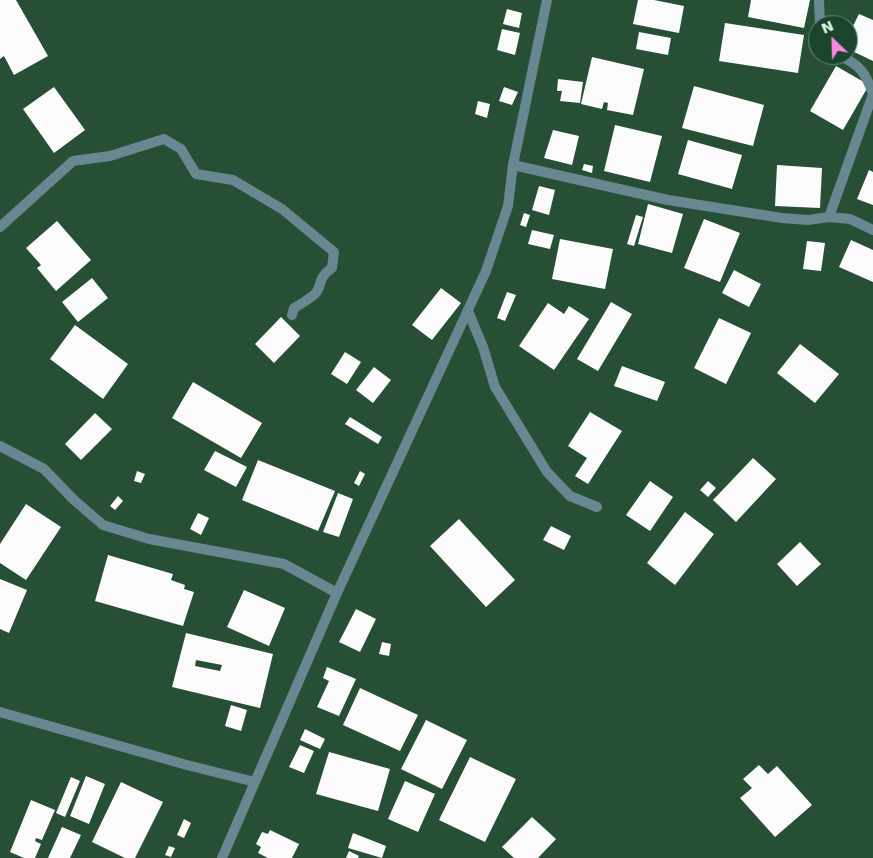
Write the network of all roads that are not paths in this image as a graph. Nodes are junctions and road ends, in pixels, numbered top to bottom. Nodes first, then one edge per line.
1 (547, 0) edge
2 (820, 0) edge
3 (820, 15) edge
4 (858, 65) edge
5 (512, 165) junction
6 (829, 217) junction
7 (0, 228) edge
8 (873, 230) edge
9 (468, 311) junction
10 (292, 315) dead end
11 (0, 446) edge
12 (597, 507) dead end
13 (338, 593) junction
14 (0, 712) edge
15 (255, 782) junction
16 (222, 858) edge

1 - 5 street
2 - 3 street
4 - 6 street
5 - 6 street
5 - 9 street
6 - 8 street
7 - 10 street
9 - 12 street
9 - 13 street
11 - 13 street
13 - 15 street
14 - 15 street
15 - 16 street

